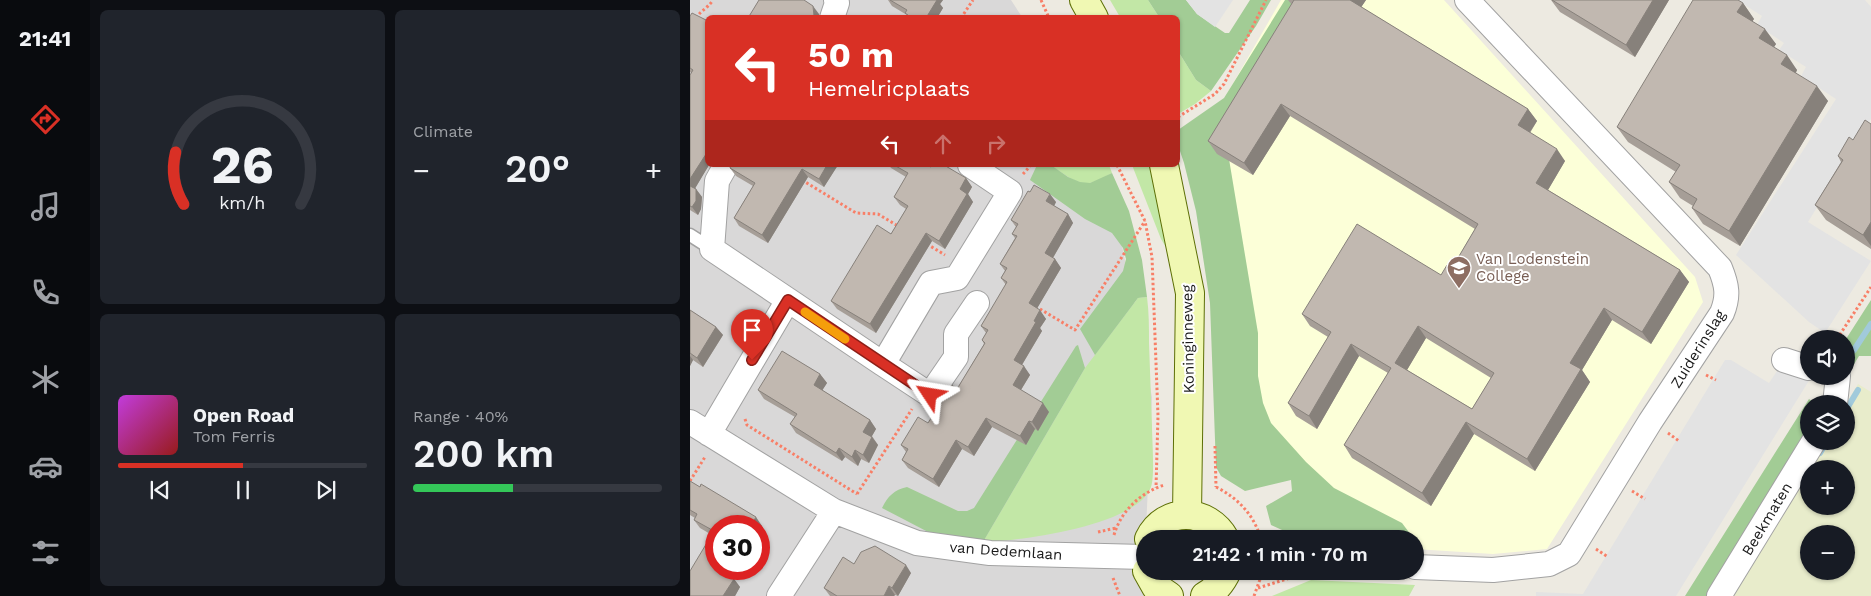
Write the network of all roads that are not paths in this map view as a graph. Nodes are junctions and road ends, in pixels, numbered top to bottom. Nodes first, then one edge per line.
1 (836, 0) edge
2 (1084, 0) edge
3 (1467, 0) edge
4 (833, 15) edge
5 (1092, 15) edge
6 (725, 167) edge
7 (973, 167) edge
8 (1164, 167) edge
9 (690, 234) edge
10 (712, 249) junction
11 (788, 300) junction
12 (977, 303) dead end
13 (1784, 360) dead end
14 (884, 364) junction
15 (1800, 365) edge
16 (699, 428) edge
17 (1808, 450) edge
18 (838, 513) junction
19 (1188, 515) junction
20 (1156, 530) edge
21 (1219, 530) edge
22 (1136, 557) edge
23 (1424, 567) edge
24 (1154, 580) edge
25 (1224, 580) edge
26 (779, 596) edge
27 (1169, 596) edge
28 (1205, 596) edge
29 (1719, 596) edge

1 - 4 street
2 - 5 main road
3 - 23 street, Zuiderinslag
6 - 10 street
7 - 14 street
8 - 19 main road, Koninginneweg
9 - 10 lane
10 - 11 street
11 - 14 street
11 - 16 street
12 - 14 street
13 - 15 street
16 - 18 street, van Dedemlaan
17 - 29 street, Beekmaten
18 - 22 street, van Dedemlaan
18 - 26 street
19 - 20 main road
19 - 21 main road
24 - 27 main road
25 - 28 main road

